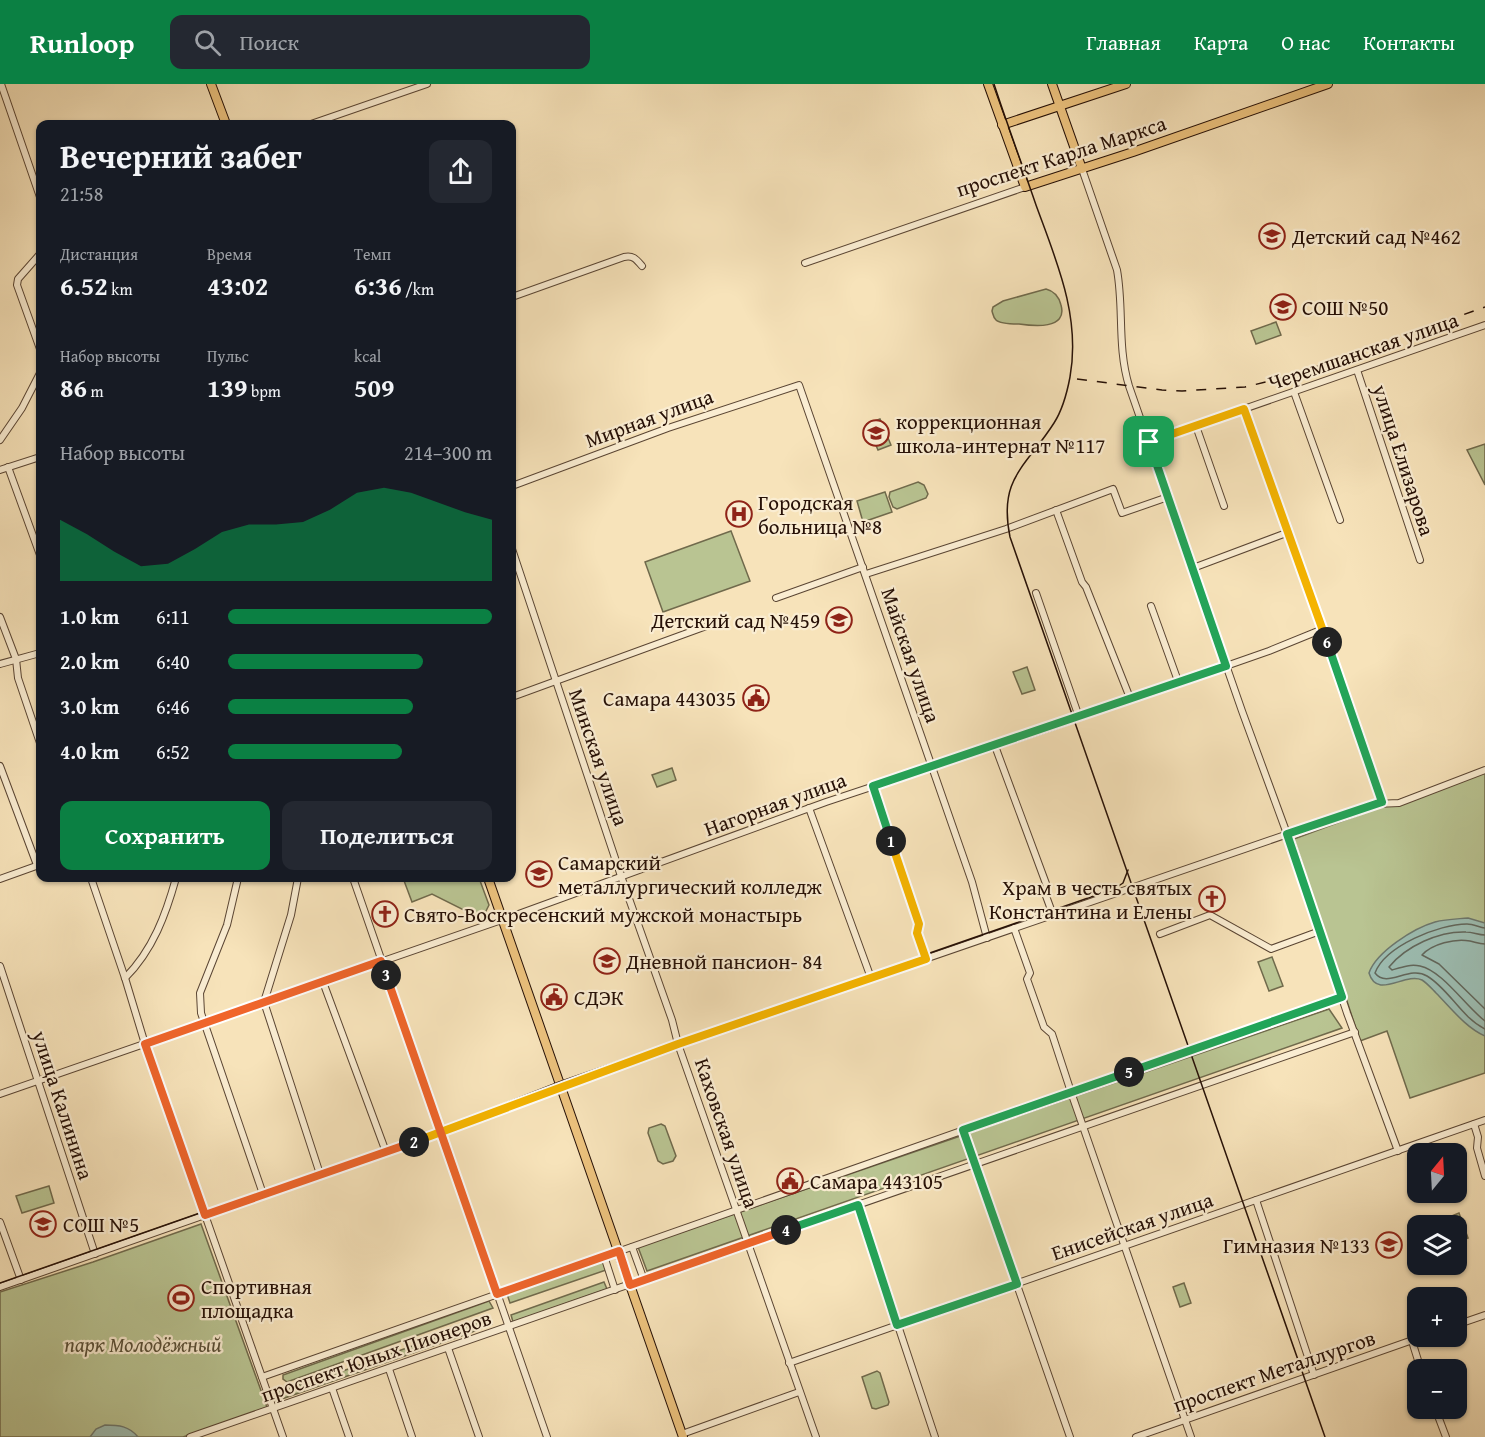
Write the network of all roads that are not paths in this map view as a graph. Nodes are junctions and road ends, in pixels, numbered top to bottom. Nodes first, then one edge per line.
1 (1, 84) edge
2 (211, 84) edge
3 (427, 84) edge
4 (988, 84) edge
5 (1052, 84) edge
6 (1126, 84) edge
7 (1328, 84) edge
8 (1059, 105) junction
9 (224, 120) edge
10 (323, 120) edge
11 (1002, 125) junction
12 (1082, 169) junction
13 (36, 185) edge
14 (1025, 188) junction
15 (36, 259) edge
16 (805, 263) dead end
17 (642, 266) dead end
18 (516, 296) edge
19 (1485, 326) edge
20 (36, 338) edge
21 (1357, 370) junction
22 (36, 381) edge
23 (799, 384) joint
24 (1294, 392) junction
25 (1244, 409) junction
26 (1196, 426) junction
27 (0, 440) edge
28 (1150, 444) junction
29 (36, 458) edge
30 (8, 467) junction
31 (0, 470) edge
32 (516, 485) edge
33 (1168, 496) junction
34 (1224, 506) dead end
35 (1056, 510) junction
36 (1340, 520) dead end
37 (1289, 532) junction
38 (36, 544) edge
39 (1420, 560) dead end
40 (516, 561) edge
41 (1193, 568) junction
42 (865, 570) junction
43 (1036, 593) dead end
44 (776, 598) dead end
45 (1151, 606) dead end
46 (0, 617) edge
47 (712, 624) dead end
48 (1323, 629) junction
49 (36, 653) edge
50 (16, 659) junction
51 (0, 664) edge
52 (1226, 666) junction
53 (556, 681) junction
54 (1178, 681) junction
55 (516, 696) edge
56 (1130, 698) junction
57 (1079, 717) junction
58 (36, 731) edge
59 (995, 746) junction
60 (0, 766) edge
61 (932, 766) junction
62 (1485, 770) edge
63 (873, 786) junction
64 (1382, 802) junction
65 (809, 808) junction
66 (1287, 834) junction
67 (36, 857) edge
68 (36, 866) edge
69 (621, 876) junction
70 (0, 879) edge
71 (92, 882) edge
72 (175, 882) edge
73 (237, 882) edge
74 (297, 882) edge
75 (354, 882) edge
76 (489, 882) edge
77 (1053, 915) junction
78 (503, 919) junction
79 (1014, 928) junction
80 (1320, 931) junction
81 (1160, 934) dead end
82 (987, 938) junction
83 (926, 959) junction
84 (381, 961) junction
85 (0, 966) edge
86 (126, 978) junction
87 (871, 978) junction
88 (323, 982) junction
89 (1342, 997) junction
90 (264, 1002) junction
91 (205, 1023) junction
92 (1354, 1032) junction
93 (145, 1044) junction
94 (678, 1044) junction
95 (38, 1081) junction
96 (562, 1088) junction
97 (1071, 1092) junction
98 (0, 1094) edge
99 (1485, 1120) edge
100 (1474, 1124) junction
101 (1083, 1127) junction
102 (963, 1130) junction
103 (441, 1132) junction
104 (1398, 1151) junction
105 (386, 1152) junction
106 (975, 1164) junction
107 (320, 1174) junction
108 (1485, 1176) edge
109 (262, 1194) junction
110 (1256, 1200) junction
111 (858, 1205) junction
112 (737, 1210) junction
113 (205, 1215) junction
114 (0, 1222) edge
115 (748, 1244) junction
116 (1125, 1246) junction
117 (632, 1247) junction
118 (619, 1251) junction
119 (95, 1254) junction
120 (604, 1257) junction
121 (21, 1280) junction
122 (644, 1280) junction
123 (1017, 1284) junction
124 (630, 1285) junction
125 (0, 1287) edge
126 (615, 1290) junction
127 (497, 1294) junction
128 (1485, 1315) edge
129 (1467, 1321) edge
130 (897, 1325) junction
131 (508, 1328) junction
132 (1407, 1343) edge
133 (448, 1348) junction
134 (789, 1363) junction
135 (388, 1369) junction
136 (1314, 1375) junction
137 (262, 1377) junction
138 (333, 1388) junction
139 (799, 1392) junction
140 (273, 1409) junction
141 (1439, 1419) edge
142 (1185, 1420) junction
143 (683, 1436) edge
144 (190, 1437) edge
145 (283, 1437) edge
146 (349, 1437) edge
147 (412, 1437) edge
148 (479, 1437) edge
149 (547, 1437) edge
150 (816, 1437) edge
151 (935, 1437) edge
152 (1070, 1437) edge
153 (1136, 1437) edge
154 (1191, 1437) edge
155 (1446, 1437) edge

1 - 13 street
2 - 9 main road
3 - 10 street
4 - 11 main road
5 - 8 main road
6 - 8 main road
7 - 12 main road, проспект Карла Маркса
8 - 11 main road
8 - 12 main road
11 - 14 main road
12 - 14 main road, проспект Карла Маркса
12 - 28 street
14 - 16 street, проспект Карла Маркса
15 - 20 street
17 - 18 street
19 - 21 street, Черемшанская улица
21 - 24 street, Черемшанская улица
21 - 39 street, улица Елизарова
22 - 27 street
23 - 32 street, Мирная улица
23 - 42 street, Майская улица
24 - 25 street, Черемшанская улица
24 - 36 street
25 - 26 street, Черемшанская улица
25 - 37 street
26 - 28 street, Черемшанская улица
26 - 34 street
28 - 33 street
29 - 30 street
30 - 31 street
30 - 38 street
33 - 35 street
33 - 41 street
35 - 42 street
35 - 56 street
37 - 41 street
37 - 48 street
40 - 53 street, Минская улица
41 - 52 street
42 - 44 street
42 - 61 street, Майская улица
43 - 57 street
45 - 54 street
46 - 50 street
47 - 53 street
48 - 52 street, Нагорная улица
48 - 64 street
49 - 50 street
50 - 51 street
50 - 58 street
52 - 54 street, Нагорная улица
52 - 66 street
53 - 55 street
53 - 69 street, Минская улица
54 - 56 street, Нагорная улица
56 - 57 street, Нагорная улица
57 - 59 street, Нагорная улица
59 - 61 street, Нагорная улица
59 - 77 street
60 - 67 street
61 - 63 street, Нагорная улица
61 - 82 street, Майская улица
62 - 64 street
63 - 65 street, Нагорная улица
63 - 83 street
64 - 66 street
65 - 69 street, Нагорная улица
65 - 87 street
66 - 77 street
66 - 80 street
68 - 70 street
69 - 78 street, Нагорная улица
69 - 94 street, Минская улица
71 - 86 street
72 - 86 street
73 - 91 street
74 - 90 street
75 - 84 street
76 - 78 main road
77 - 79 street
78 - 84 street, Нагорная улица
78 - 96 main road
79 - 82 street
79 - 97 street
80 - 81 street
80 - 89 street
82 - 83 street
83 - 87 street
84 - 88 street, Нагорная улица
84 - 103 street
85 - 95 street, улица Калинина
86 - 93 street
87 - 94 street
88 - 90 street, Нагорная улица
88 - 105 street
89 - 92 street
89 - 97 street, проспект Юных Пионеров
90 - 91 street, Нагорная улица
90 - 107 street
91 - 93 street, Нагорная улица
91 - 109 street
92 - 101 street, проспект Юных Пионеров
92 - 104 street
93 - 95 street, Нагорная улица
93 - 113 street
94 - 96 street
94 - 112 street, Каховская улица
95 - 98 street, Нагорная улица
95 - 119 street, улица Калинина
96 - 103 street
96 - 118 main road
97 - 101 street
97 - 102 street, проспект Юных Пионеров
99 - 100 street, Енисейская улица
100 - 104 street, Енисейская улица
100 - 108 street
101 - 106 street, проспект Юных Пионеров
101 - 116 street
102 - 106 street
102 - 112 street, проспект Юных Пионеров
103 - 105 street
103 - 127 street
104 - 110 street, Енисейская улица
105 - 107 street
106 - 111 street, проспект Юных Пионеров
106 - 123 street
107 - 109 street
109 - 113 street
110 - 116 street, Енисейская улица
110 - 136 street
111 - 115 street, проспект Юных Пионеров
111 - 130 street
112 - 115 street, Каховская улица
112 - 117 street, проспект Юных Пионеров
113 - 119 street
113 - 137 street
114 - 121 street
115 - 122 street, проспект Юных Пионеров
115 - 134 street, Каховская улица
116 - 123 street, Енисейская улица
116 - 142 street
117 - 118 street, проспект Юных Пионеров
117 - 122 street
118 - 120 street, проспект Юных Пионеров
118 - 124 main road
119 - 121 street
120 - 126 street
120 - 127 street, проспект Юных Пионеров
121 - 125 street
122 - 124 street, проспект Юных Пионеров
123 - 130 street, Енисейская улица
123 - 152 street
124 - 126 street, проспект Юных Пионеров
124 - 143 main road
126 - 131 street, проспект Юных Пионеров
127 - 131 street
127 - 137 street, проспект Юных Пионеров
128 - 129 street
130 - 134 street, Енисейская улица
130 - 151 street
131 - 133 street, проспект Юных Пионеров
131 - 149 street
132 - 136 street, проспект Металлургов
133 - 135 street, проспект Юных Пионеров
133 - 148 street
134 - 139 street, Каховская улица
135 - 138 street, проспект Юных Пионеров
135 - 147 street
136 - 142 street, проспект Металлургов
137 - 140 street
138 - 140 street, проспект Юных Пионеров
138 - 146 street
139 - 143 street
139 - 150 street, Каховская улица
140 - 144 street, проспект Юных Пионеров
140 - 145 street
141 - 155 street
142 - 153 street, проспект Металлургов
142 - 154 street

